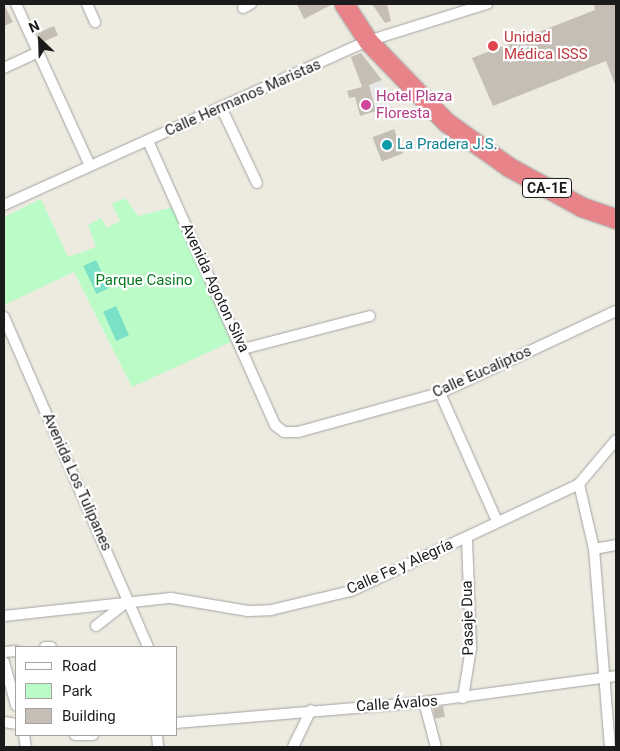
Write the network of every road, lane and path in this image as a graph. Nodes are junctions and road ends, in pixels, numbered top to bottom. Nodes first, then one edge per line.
1 (16, 4) edge
2 (87, 4) edge
3 (344, 4) edge
4 (355, 4) edge
5 (487, 4) edge
6 (95, 22) dead end
7 (373, 40) junction
8 (39, 52) junction
9 (4, 68) edge
10 (221, 108) junction
11 (148, 141) junction
12 (90, 166) junction
13 (258, 183) dead end
14 (4, 205) edge
15 (616, 219) edge
16 (616, 311) edge
17 (370, 316) dead end
18 (4, 318) edge
19 (243, 349) junction
20 (440, 393) junction
21 (284, 432) joint
22 (616, 440) edge
23 (579, 484) junction
24 (497, 521) junction
25 (467, 538) junction
26 (616, 545) edge
27 (594, 549) junction
28 (128, 604) junction
29 (4, 616) edge
30 (96, 626) dead end
31 (148, 646) edge
32 (4, 662) edge
33 (604, 676) junction
34 (616, 676) edge
35 (463, 698) junction
36 (15, 701) edge
37 (424, 702) junction
38 (311, 710) junction
39 (178, 723) edge
40 (434, 746) edge
41 (293, 747) edge
42 (610, 747) edge

1 - 8 street
2 - 6 street
3 - 7 highway, CA-1E
4 - 7 highway, CA-1E
5 - 7 street, Calle Hermanos Maristas
7 - 10 street, Calle Hermanos Maristas
7 - 15 highway, CA-1E
8 - 9 street
8 - 12 street
10 - 11 street, Calle Hermanos Maristas
10 - 13 street
11 - 12 street, Calle Hermanos Maristas
11 - 19 street, Avenida Agoton Silva
12 - 14 street, Calle Hermanos Maristas
16 - 20 street, Calle Eucaliptos
17 - 19 street
18 - 28 street, Avenida Los Tulipanes
19 - 21 street, Avenida Agoton Silva
20 - 21 street, Calle Eucaliptos
20 - 24 street
22 - 23 street, Calle Fe y Alegría
23 - 24 street, Calle Fe y Alegría
23 - 27 street
24 - 25 street, Calle Fe y Alegría
25 - 28 street, Calle Fe y Alegría
25 - 35 street, Pasaje Dua
26 - 27 street
27 - 33 street
28 - 29 street, Calle Fe y Alegría
28 - 30 street
28 - 31 street, Avenida Los Tulipanes
32 - 36 street
33 - 34 street, Calle Ávalos
33 - 35 street, Calle Ávalos
33 - 42 street
35 - 37 street, Calle Ávalos
37 - 38 street, Calle Ávalos
37 - 40 street
38 - 39 street, Calle Ávalos
38 - 41 street

